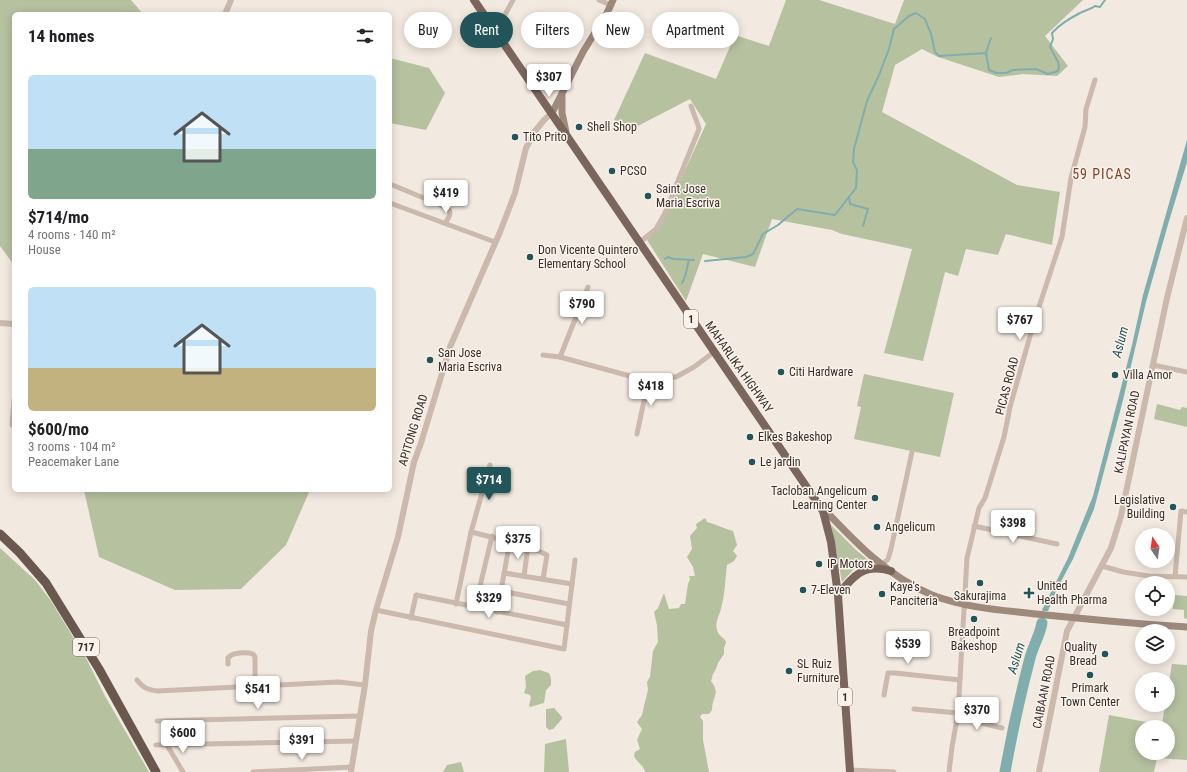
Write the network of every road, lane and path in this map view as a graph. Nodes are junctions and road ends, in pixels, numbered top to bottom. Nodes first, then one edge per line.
1 (231, 0) edge
2 (474, 0) edge
3 (513, 0) edge
4 (599, 0) edge
5 (612, 3) edge
6 (226, 12) edge
7 (483, 12) edge
8 (506, 12) edge
9 (508, 48) edge
10 (1095, 80) dead end
11 (562, 91) junction
12 (691, 106) dead end
13 (552, 113) junction
14 (566, 134) junction
15 (392, 185) edge
16 (392, 204) edge
17 (1187, 218) edge
18 (446, 222) junction
19 (496, 242) junction
20 (639, 243) junction
21 (588, 287) dead end
22 (0, 323) edge
23 (12, 324) edge
24 (714, 352) junction
25 (544, 355) dead end
26 (560, 357) junction
27 (1153, 365) junction
28 (1187, 372) edge
29 (649, 377) junction
30 (637, 434) dead end
31 (912, 452) dead end
32 (490, 465) dead end
33 (818, 503) junction
34 (1187, 512) edge
35 (974, 526) junction
36 (471, 532) junction
37 (0, 534) edge
38 (492, 536) junction
39 (510, 541) junction
40 (1057, 544) dead end
41 (528, 546) junction
42 (575, 560) dead end
43 (882, 565) junction
44 (1102, 566) junction
45 (890, 571) junction
46 (504, 572) junction
47 (524, 576) junction
48 (1149, 576) edge
49 (1175, 576) joint
50 (1187, 577) edge
51 (543, 579) junction
52 (572, 584) junction
53 (501, 591) junction
54 (838, 595) junction
55 (456, 604) junction
56 (569, 604) junction
57 (964, 605) junction
58 (476, 607) junction
59 (376, 610) junction
60 (497, 612) junction
61 (411, 618) junction
62 (1074, 618) junction
63 (567, 625) junction
64 (1187, 627) edge
65 (228, 664) dead end
66 (136, 680) dead end
67 (960, 680) junction
68 (365, 685) junction
69 (255, 686) junction
70 (884, 695) dead end
71 (914, 709) dead end
72 (958, 715) junction
73 (360, 716) junction
74 (157, 721) dead end
75 (1002, 728) dead end
76 (356, 741) junction
77 (156, 745) dead end
78 (167, 745) junction
79 (351, 769) edge
80 (850, 771) edge
81 (156, 772) edge
82 (183, 772) edge
83 (253, 772) edge
84 (894, 772) edge
85 (949, 772) edge
86 (1039, 772) edge

1 - 6 street
2 - 7 main road, MAHARLIKA HIGHWAY / 1
3 - 8 street
4 - 5 street
5 - 11 main road
9 - 13 main road, MAHARLIKA HIGHWAY / 1
10 - 35 street, PICAS ROAD
11 - 13 main road
11 - 14 main road
12 - 20 street
13 - 14 main road, MAHARLIKA HIGHWAY / 1
13 - 19 street, APITONG ROAD
14 - 20 main road, MAHARLIKA HIGHWAY / 1
15 - 18 street
16 - 18 street
17 - 27 street, KALIPAYAN ROAD
18 - 19 street
19 - 59 street, APITONG ROAD
20 - 24 main road, MAHARLIKA HIGHWAY / 1
21 - 26 street
22 - 23 street
24 - 29 street
24 - 33 main road, MAHARLIKA HIGHWAY / 1
25 - 26 street
26 - 29 street
27 - 28 street
27 - 44 street, KALIPAYAN ROAD
29 - 30 street
31 - 43 street
32 - 36 street
33 - 43 main road
33 - 54 main road, MAHARLIKA HIGHWAY / 1
34 - 49 street
35 - 40 street
35 - 57 street, PICAS ROAD
36 - 38 street
36 - 55 street
37 - 81 highway, 717
38 - 39 street
38 - 58 street
39 - 41 street
39 - 46 street
41 - 47 street
41 - 51 street
42 - 52 street
43 - 45 main road
44 - 48 street
44 - 62 street, KALIPAYAN ROAD
45 - 54 main road
45 - 57 main road
46 - 47 street
46 - 53 street
47 - 51 street
49 - 50 street
51 - 52 street
52 - 56 street
53 - 56 street
53 - 60 street
54 - 80 main road, MAHARLIKA HIGHWAY / 1
55 - 58 street
55 - 61 street
56 - 63 street
57 - 62 main road
57 - 67 street, PICAS ROAD
58 - 60 street
59 - 61 street
59 - 68 street, APITONG ROAD
60 - 63 street
61 - 63 street
62 - 64 main road
62 - 86 street, CAIBAAN ROAD
65 - 69 street
66 - 69 street
67 - 70 street
67 - 72 street, PICAS ROAD
68 - 69 street
68 - 73 street, APITONG ROAD
71 - 72 street
72 - 75 street
72 - 85 street, PICAS ROAD
73 - 74 street
73 - 76 street, APITONG ROAD
76 - 78 street
76 - 79 street, APITONG ROAD
77 - 78 street
78 - 82 street
79 - 83 street
80 - 84 street

